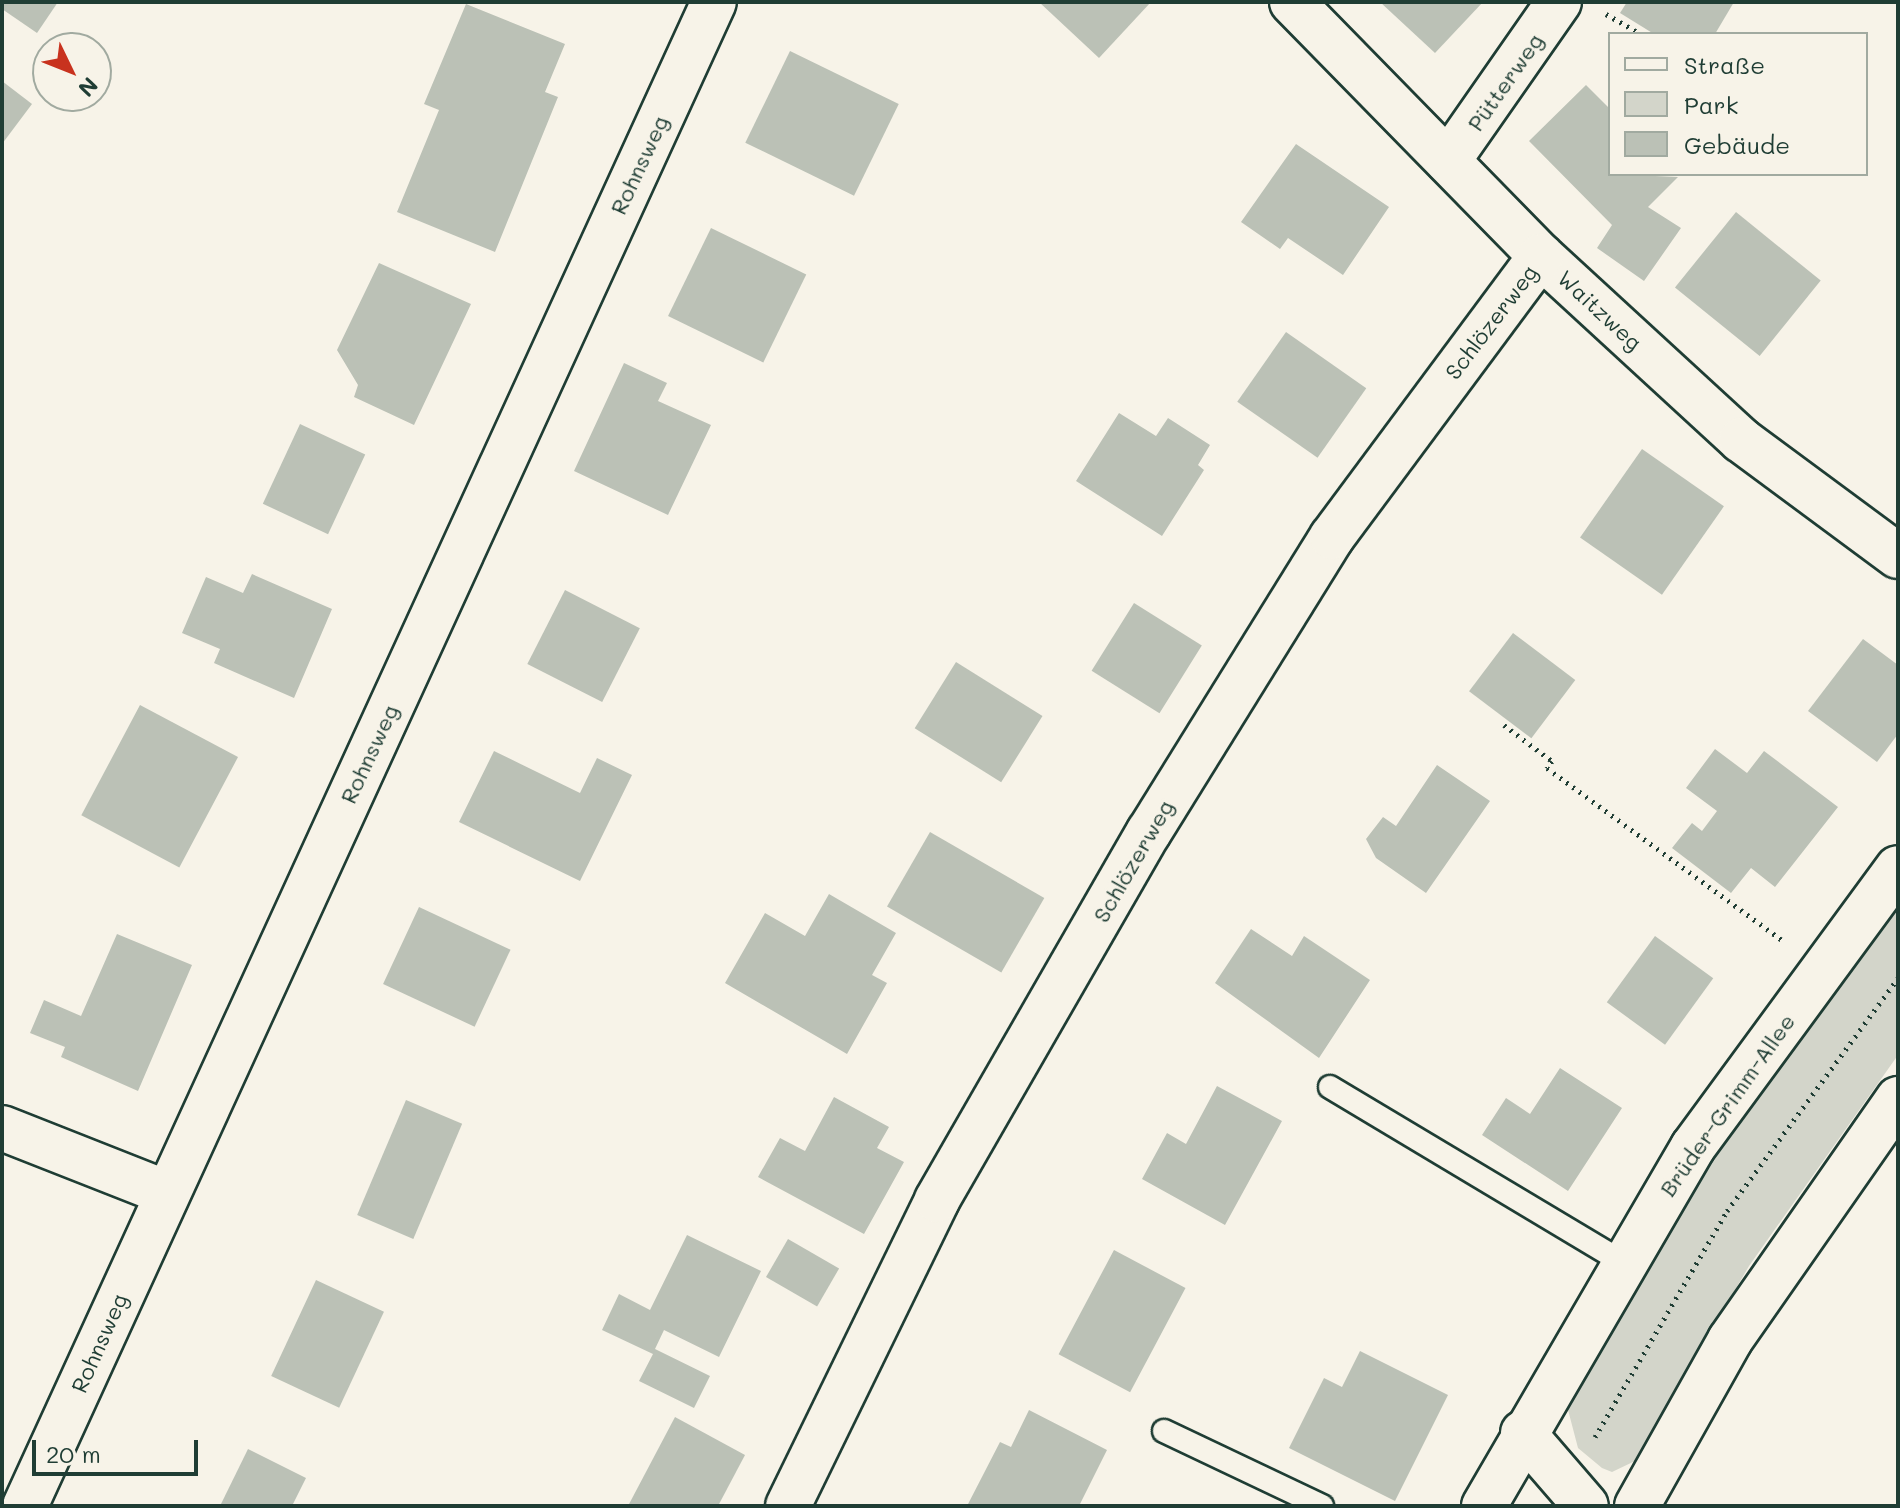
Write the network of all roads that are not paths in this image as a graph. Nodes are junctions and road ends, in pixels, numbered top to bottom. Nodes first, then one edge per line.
1 (714, 2) edge
2 (1292, 2) edge
3 (1577, 5) edge
4 (1448, 161) junction
5 (1541, 256) junction
6 (1898, 556) edge
7 (1898, 868) edge
8 (1330, 1087) dead end
9 (1898, 1099) edge
10 (2, 1128) edge
11 (167, 1193) junction
12 (1624, 1263) junction
13 (1164, 1431) dead end
14 (1523, 1433) junction
15 (1577, 1495) edge
16 (25, 1506) edge
17 (788, 1506) edge
18 (1322, 1506) edge
19 (1484, 1506) edge
20 (1637, 1506) edge

1 - 11 street, Rohnsweg
2 - 4 street, Waitzweg
3 - 4 street, Pütterweg
4 - 5 street, Waitzweg
5 - 6 street, Waitzweg
5 - 17 street, Schlözerweg
7 - 12 street, Brüder-Grimm-Allee
8 - 12 lane
9 - 20 street
10 - 11 street
11 - 16 street, Rohnsweg
12 - 14 street, Brüder-Grimm-Allee
13 - 18 lane
14 - 15 street
14 - 19 street, Brüder-Grimm-Allee

